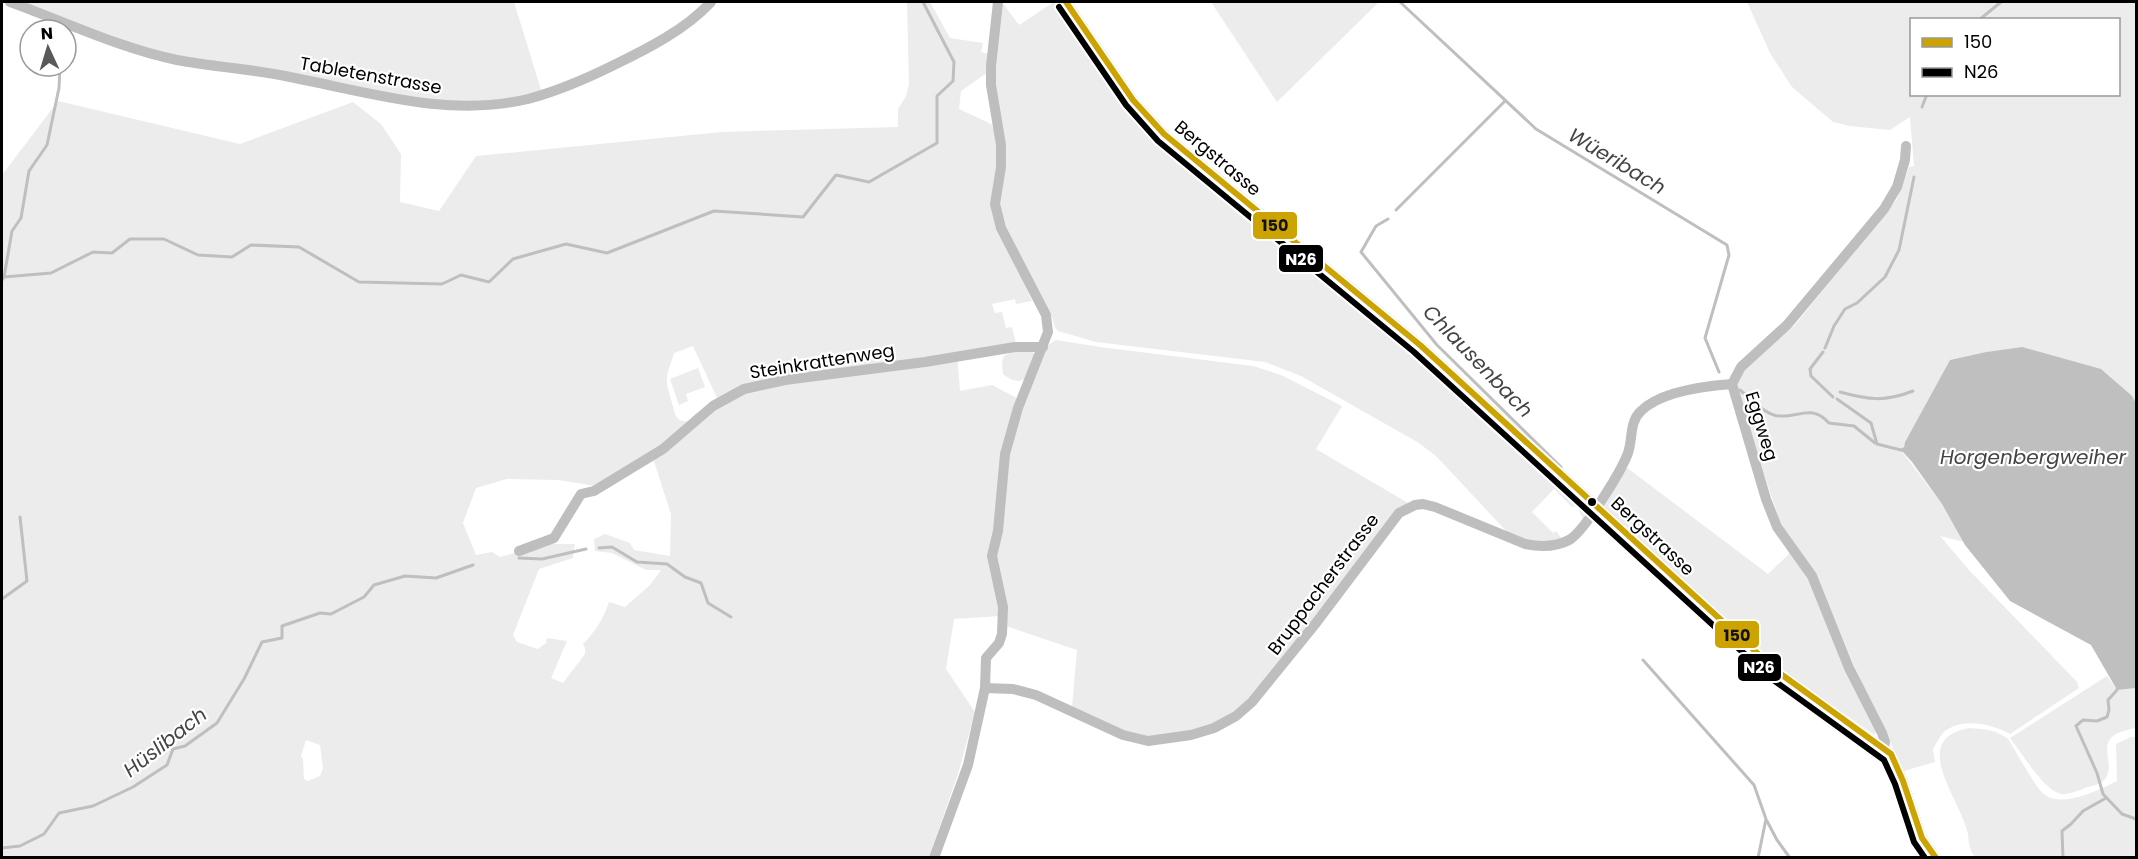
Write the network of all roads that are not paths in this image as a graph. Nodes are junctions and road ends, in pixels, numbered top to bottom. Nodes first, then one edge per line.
1 (10, 2) edge
2 (711, 2) edge
3 (998, 2) edge
4 (1066, 2) edge
5 (1906, 146) dead end
6 (1043, 347) junction
7 (1732, 384) junction
8 (1597, 506) junction
9 (519, 551) dead end
10 (985, 688) junction
11 (1884, 748) junction
12 (934, 858) edge
13 (1936, 858) edge

1 - 2 street, Tabletenstrasse
3 - 6 street
4 - 8 street, Bergstrasse
5 - 7 street, Eggweg
6 - 9 street, Steinkrattenweg
6 - 10 street
7 - 8 street, Bruppacherstrasse
7 - 11 street, Eggweg
8 - 10 street, Bruppacherstrasse
8 - 11 street, Bergstrasse
10 - 12 street
11 - 13 street, Bergstrasse

